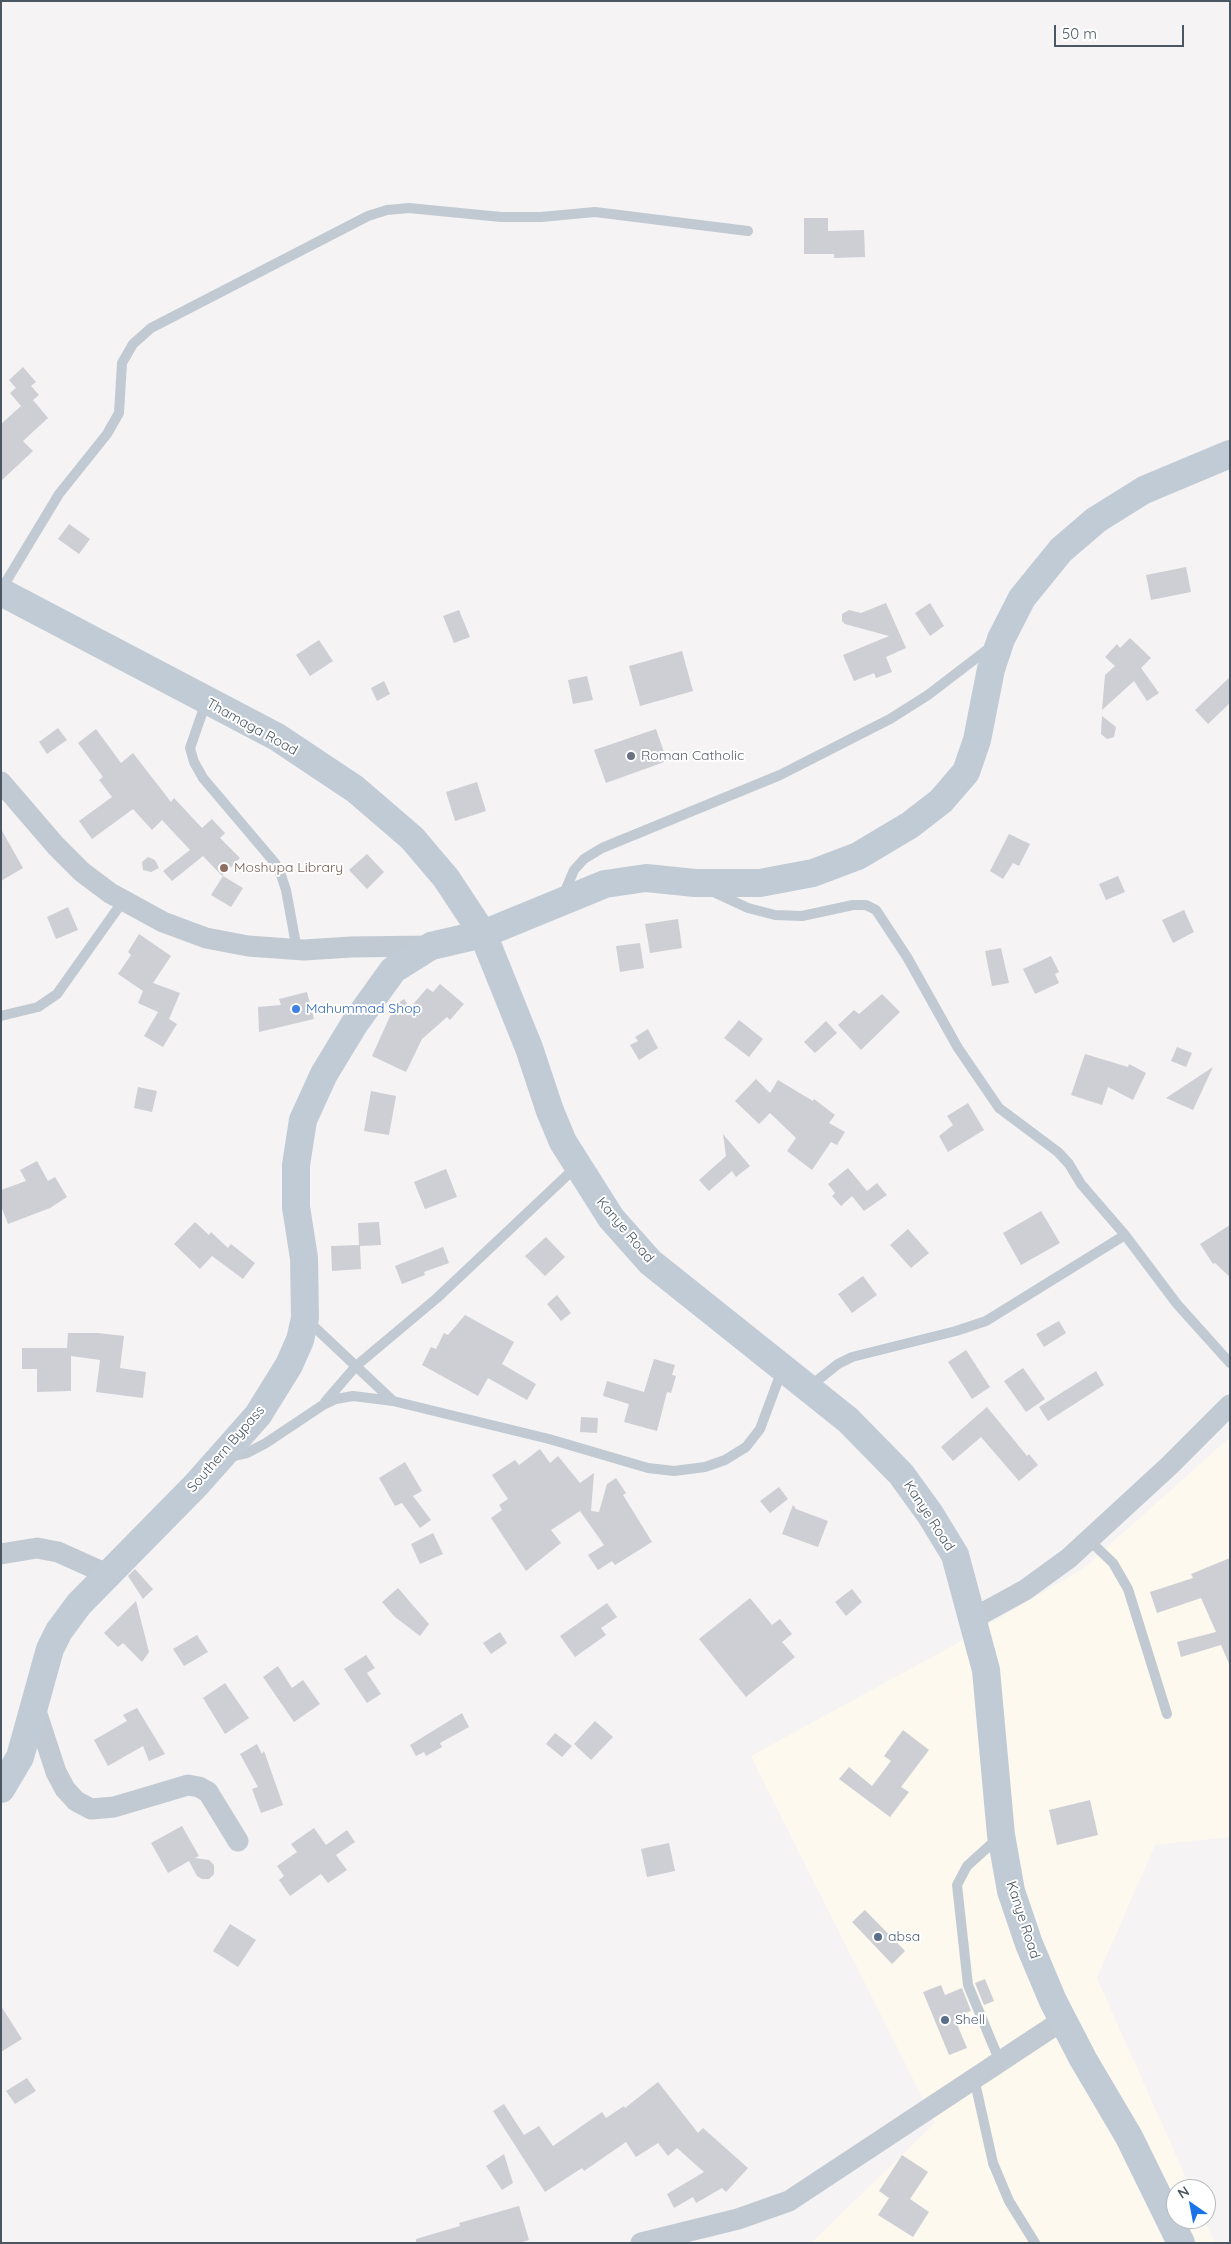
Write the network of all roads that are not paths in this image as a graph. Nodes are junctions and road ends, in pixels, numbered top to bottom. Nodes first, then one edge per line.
1 (748, 231) dead end
2 (1230, 454) edge
3 (1, 591) edge
4 (1001, 639) junction
5 (206, 702) junction
6 (1, 782) edge
7 (695, 883) junction
8 (123, 900) junction
9 (562, 901) junction
10 (483, 934) junction
11 (432, 946) junction
12 (297, 950) junction
13 (1, 1016) edge
14 (577, 1166) junction
15 (1124, 1236) junction
16 (305, 1318) junction
17 (1230, 1363) edge
18 (356, 1366) junction
19 (783, 1367) junction
20 (808, 1388) junction
21 (392, 1401) junction
22 (323, 1405) junction
23 (1230, 1405) edge
24 (218, 1460) junction
25 (1089, 1540) junction
26 (1, 1554) edge
27 (108, 1574) junction
28 (972, 1619) junction
29 (35, 1708) junction
30 (1167, 1714) dead end
31 (1, 1789) edge
32 (1002, 1835) junction
33 (238, 1841) dead end
34 (1063, 2020) junction
35 (1000, 2062) junction
36 (974, 2078) junction
37 (672, 2240) edge
38 (641, 2243) edge
39 (1035, 2243) edge
40 (1182, 2243) edge

1 - 3 lane
2 - 4 main road, Southern Bypass
3 - 5 main road, Thamaga Road
4 - 7 main road, Southern Bypass
4 - 9 lane
5 - 10 main road, Thamaga Road
5 - 12 lane
6 - 8 street
7 - 9 main road, Southern Bypass
7 - 15 lane
8 - 12 street
8 - 13 lane
9 - 10 main road, Southern Bypass
10 - 11 main road, Southern Bypass
10 - 14 main road, Kanye Road
11 - 12 street
11 - 16 main road, Southern Bypass
14 - 18 lane
14 - 19 main road, Kanye Road
15 - 17 lane
15 - 20 lane
16 - 18 lane
16 - 24 main road, Southern Bypass
18 - 21 lane
18 - 22 lane
19 - 20 main road, Kanye Road
19 - 21 lane
20 - 28 main road, Kanye Road
21 - 22 lane
22 - 24 lane
23 - 25 street
24 - 27 main road, Southern Bypass
25 - 28 street
25 - 30 lane
26 - 27 street
27 - 29 main road, Southern Bypass
28 - 32 main road, Kanye Road
29 - 31 main road, Southern Bypass
29 - 33 street
32 - 34 main road, Kanye Road
32 - 35 lane
34 - 35 street
34 - 40 main road, Kanye Road
35 - 36 street
36 - 37 street
36 - 39 lane
37 - 38 street

